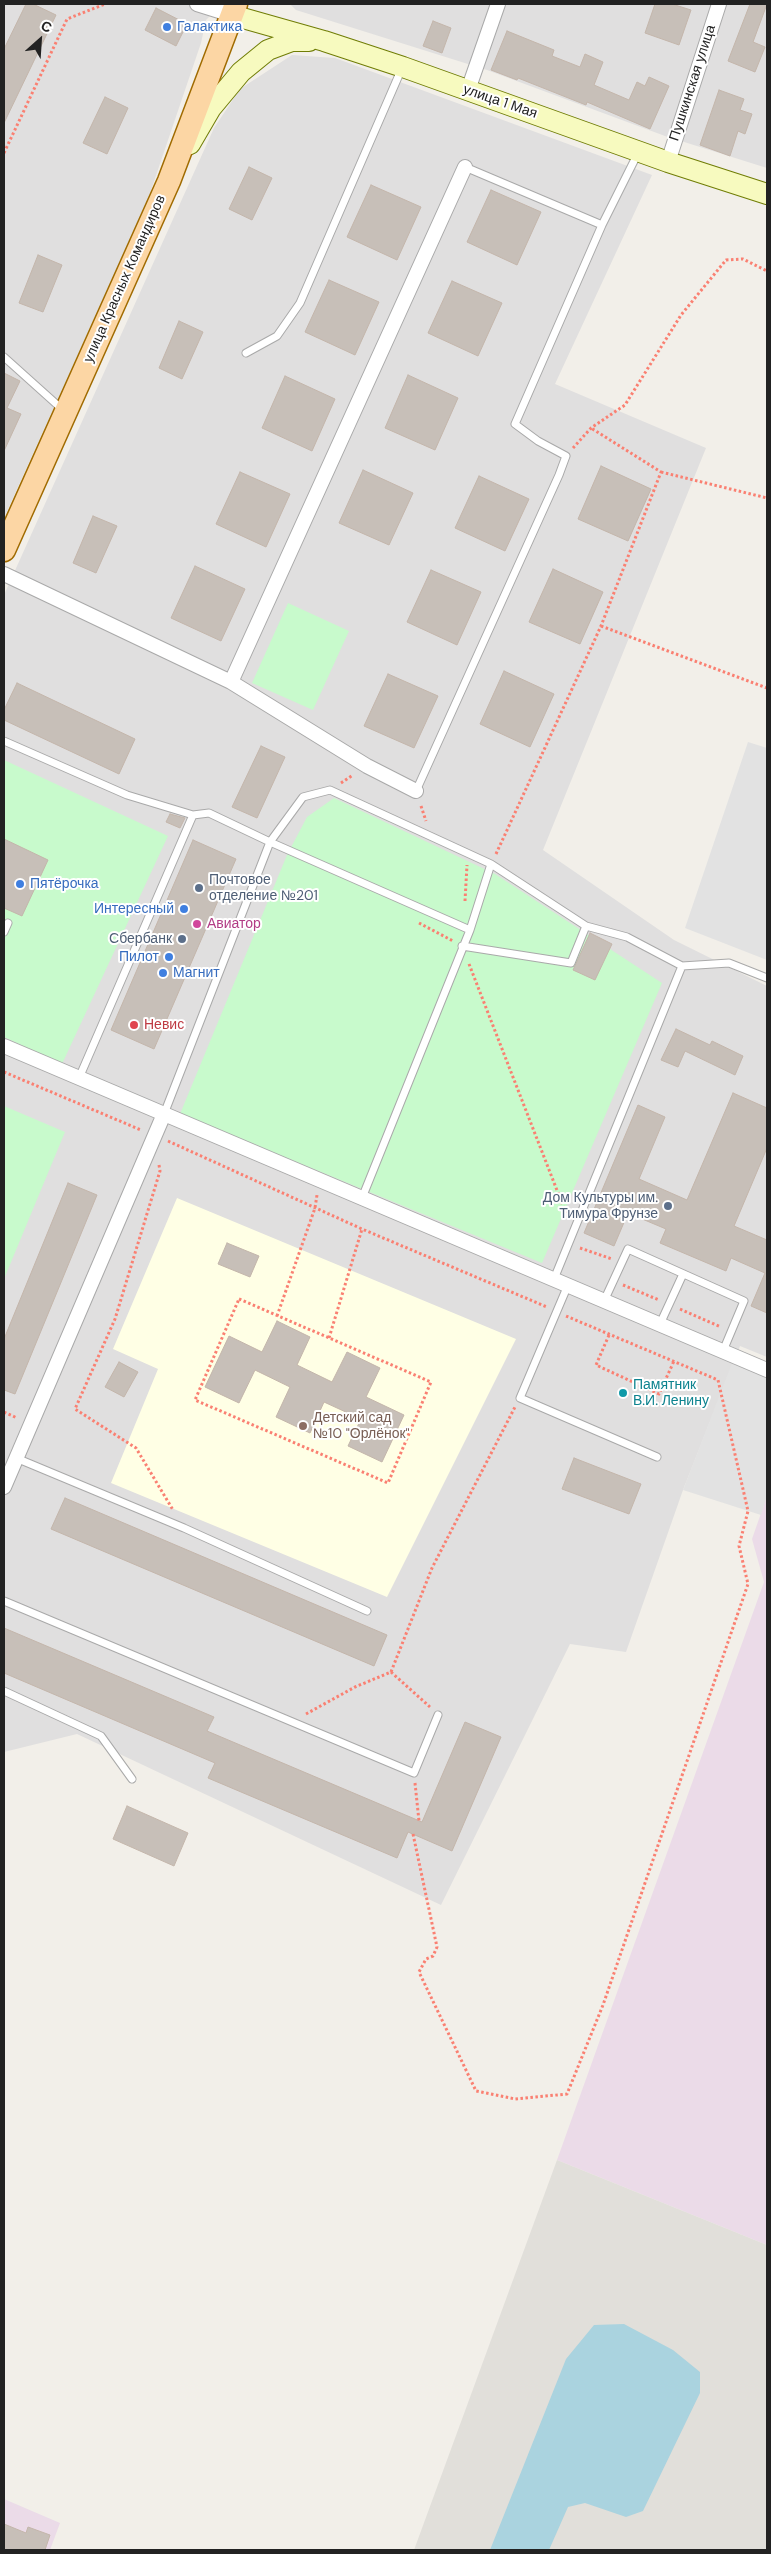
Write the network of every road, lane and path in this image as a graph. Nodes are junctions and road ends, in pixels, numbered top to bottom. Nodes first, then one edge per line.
1 (105, 4) edge
2 (197, 4) edge
3 (498, 4) edge
4 (719, 4) edge
5 (234, 10) edge
6 (324, 41) junction
7 (403, 67) junction
8 (468, 90) junction
9 (640, 150) junction
10 (4, 153) edge
11 (668, 162) junction
12 (465, 166) joint
13 (169, 181) junction
14 (767, 194) edge
15 (602, 225) junction
16 (767, 271) edge
17 (246, 353) dead end
18 (4, 357) edge
19 (66, 412) junction
20 (591, 428) junction
21 (566, 456) junction
22 (661, 472) junction
23 (767, 498) edge
24 (4, 550) edge
25 (4, 574) edge
26 (601, 626) junction
27 (231, 682) junction
28 (767, 688) edge
29 (4, 741) edge
30 (367, 766) junction
31 (330, 790) junction
32 (416, 791) junction
33 (193, 815) junction
34 (431, 836) junction
35 (270, 842) junction
36 (491, 864) junction
37 (8, 923) dead end
38 (586, 926) junction
39 (470, 930) junction
40 (4, 932) edge
41 (462, 946) junction
42 (682, 966) junction
43 (767, 978) edge
44 (4, 1046) edge
45 (4, 1072) edge
46 (79, 1078) junction
47 (164, 1114) junction
48 (156, 1136) junction
49 (318, 1179) junction
50 (362, 1198) junction
51 (315, 1208) junction
52 (362, 1229) junction
53 (573, 1232) junction
54 (622, 1262) junction
55 (683, 1274) junction
56 (554, 1280) junction
57 (568, 1285) junction
58 (604, 1300) junction
59 (557, 1312) junction
60 (277, 1316) junction
61 (660, 1324) junction
62 (610, 1334) junction
63 (329, 1338) junction
64 (724, 1351) junction
65 (674, 1362) junction
66 (767, 1370) edge
67 (520, 1398) junction
68 (657, 1457) dead end
69 (16, 1458) junction
70 (4, 1487) edge
71 (184, 1528) junction
72 (4, 1601) edge
73 (367, 1611) dead end
74 (391, 1672) junction
75 (4, 1691) edge
76 (438, 1715) joint
77 (294, 1721) junction
78 (414, 1773) junction
79 (132, 1780) dead end
80 (419, 1821) dead end
81 (413, 1834) dead end

1 - 10 path
2 - 5 street
3 - 8 street
4 - 11 street, Пушкинская улица
5 - 6 main road, улица 1 Мая
5 - 13 main road, улица Красных Командиров
6 - 7 main road, улица 1 Мая
6 - 13 main road
7 - 8 main road, улица 1 Мая
7 - 17 lane
8 - 9 main road, улица 1 Мая
9 - 11 main road, улица 1 Мая
9 - 15 lane
11 - 14 main road, улица 1 Мая
12 - 15 lane
12 - 27 street
13 - 19 main road, улица Красных Командиров
15 - 21 lane
16 - 20 path
18 - 19 lane
19 - 24 main road, улица Красных Командиров
20 - 21 path
20 - 22 path
21 - 32 lane
22 - 23 path
22 - 26 path
25 - 27 street
26 - 28 path
26 - 36 path
27 - 30 street
29 - 33 lane
30 - 31 path
30 - 32 street
31 - 34 lane
31 - 35 lane
32 - 34 path
33 - 35 lane
33 - 46 lane
34 - 36 lane
35 - 39 lane
35 - 47 lane
36 - 38 lane
36 - 39 lane
37 - 40 lane
38 - 41 lane
38 - 42 lane
39 - 41 lane
41 - 50 lane
41 - 53 path
42 - 43 lane
42 - 53 lane
44 - 46 street
45 - 48 path
46 - 47 street
47 - 48 street
47 - 49 street
48 - 51 path
48 - 69 street
48 - 71 path
49 - 50 street
49 - 51 path
50 - 56 street
51 - 52 path
51 - 60 path
52 - 59 path
52 - 63 path
53 - 54 path
53 - 56 lane
54 - 55 lane
54 - 58 lane
55 - 61 lane
55 - 64 lane
56 - 57 street
57 - 58 street
57 - 59 lane
58 - 61 street
59 - 62 path
59 - 67 lane
60 - 63 path
60 - 63 path
61 - 64 street
62 - 65 path
62 - 65 path
64 - 66 street
65 - 81 path
67 - 68 lane
67 - 74 path
69 - 70 street
69 - 71 lane
71 - 73 lane
72 - 77 lane
74 - 76 path
74 - 77 path
75 - 79 lane
76 - 78 lane
77 - 78 lane
78 - 80 path

